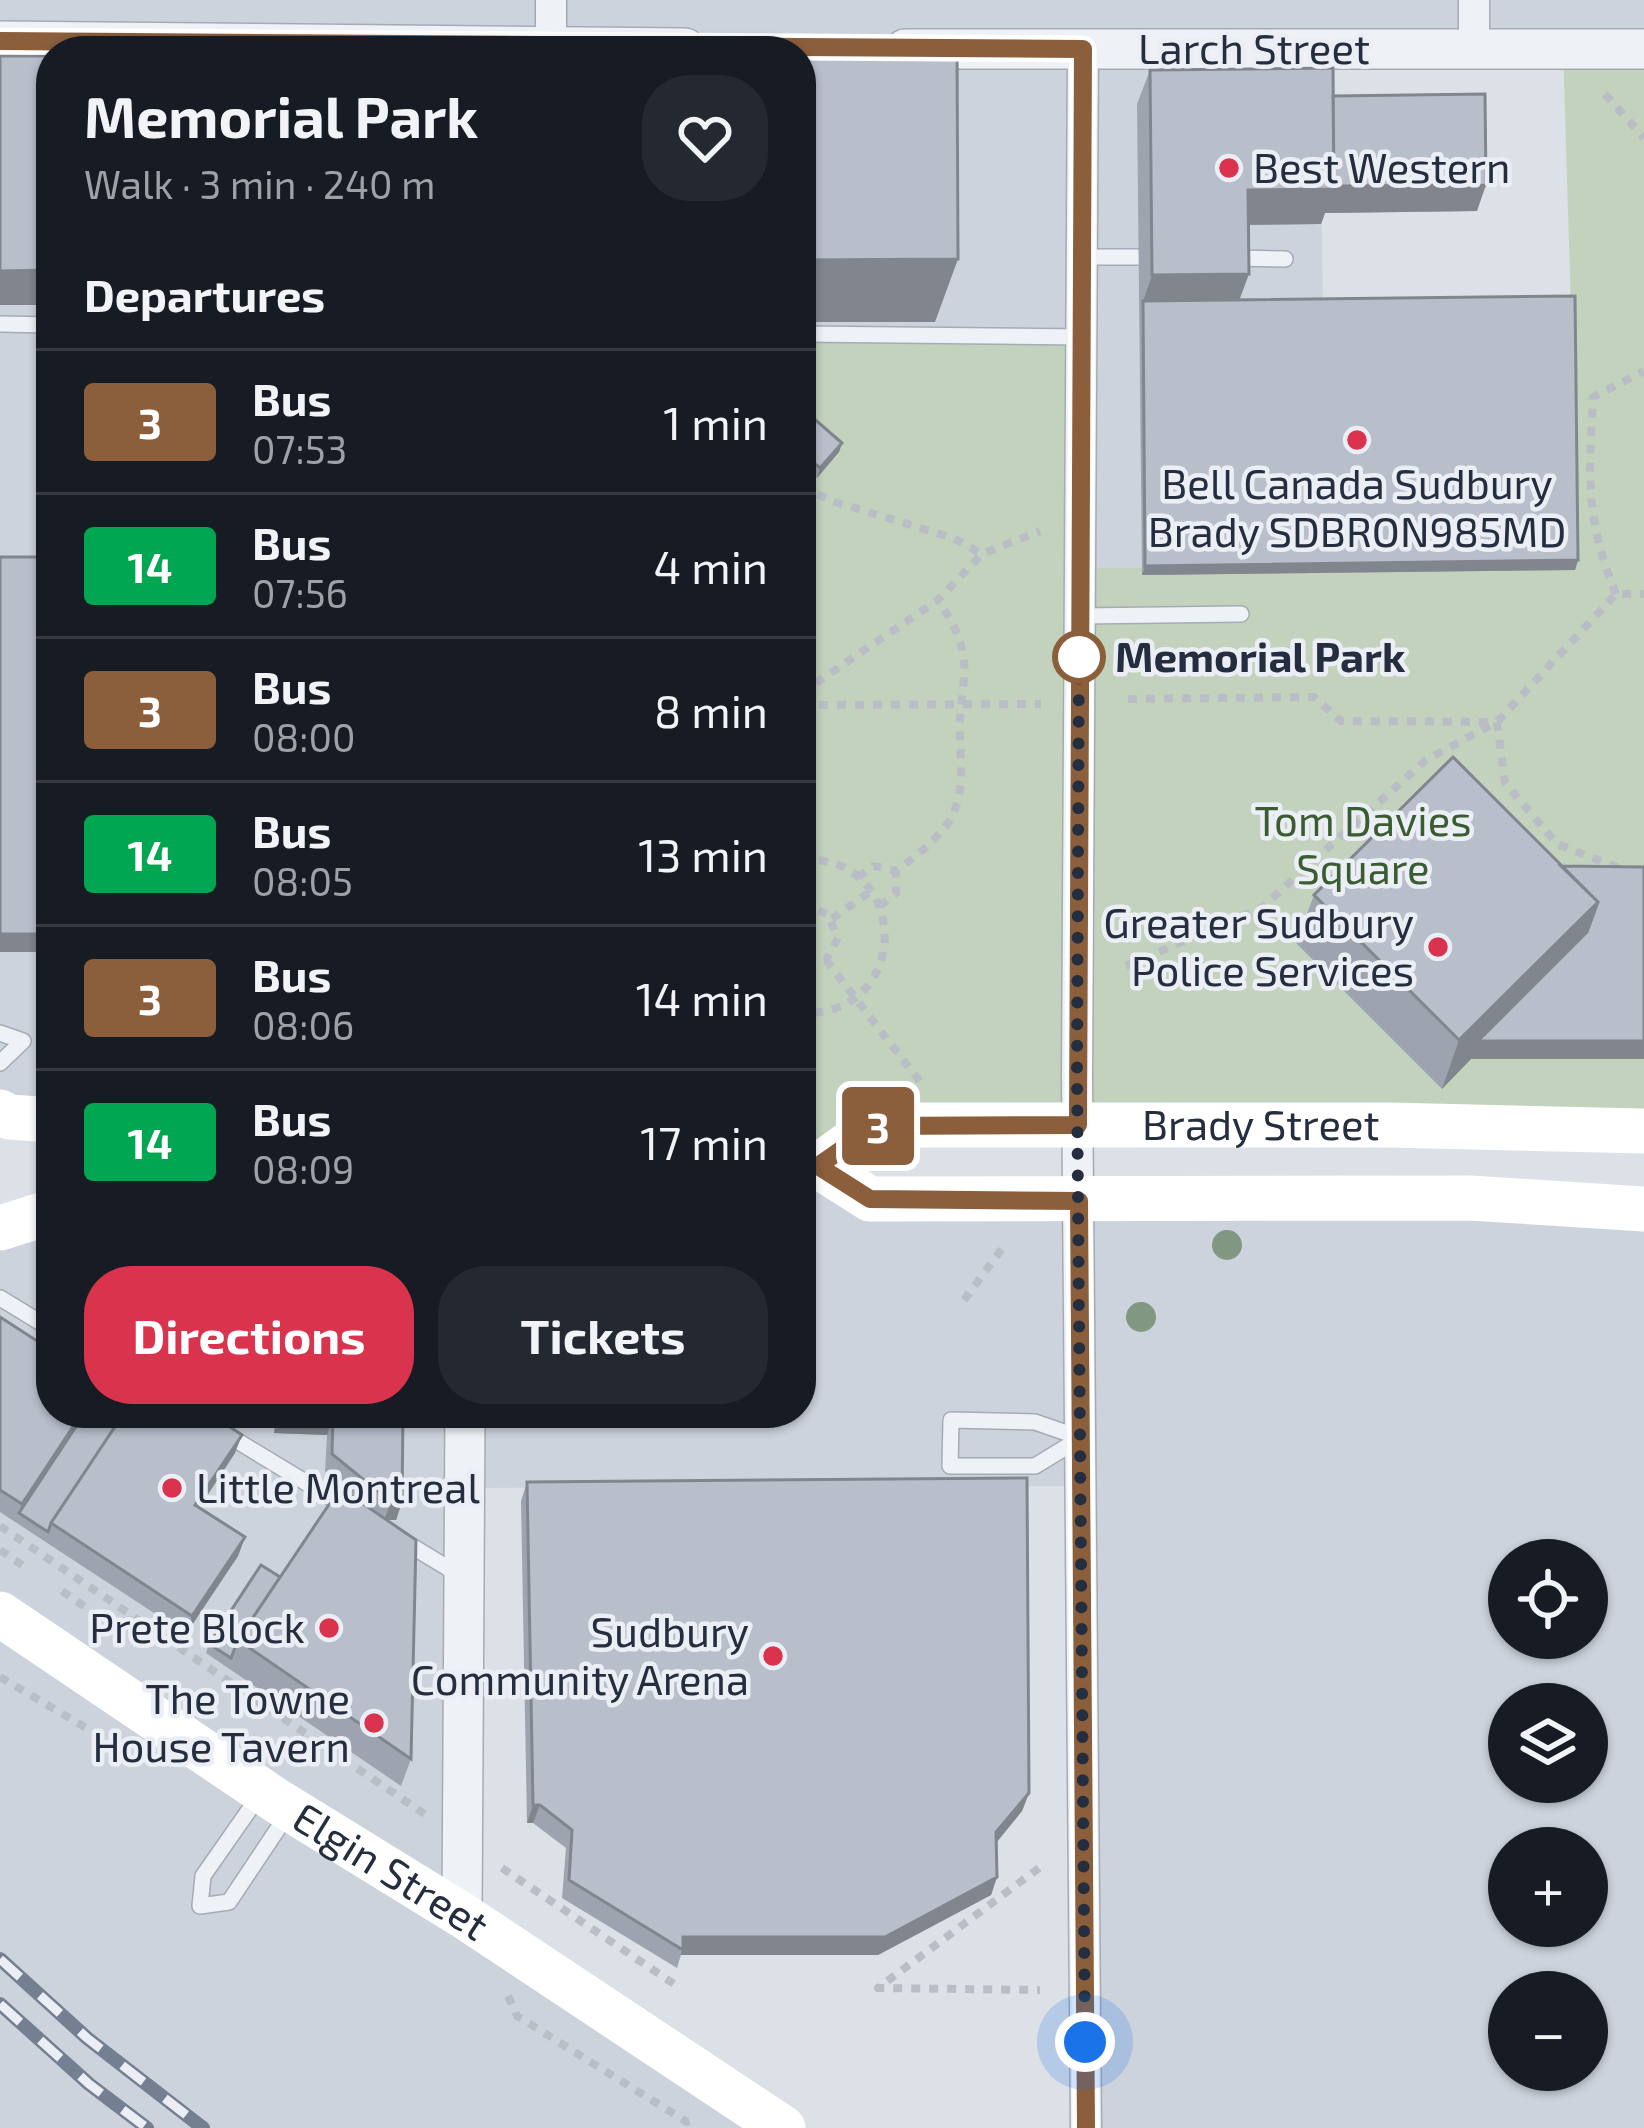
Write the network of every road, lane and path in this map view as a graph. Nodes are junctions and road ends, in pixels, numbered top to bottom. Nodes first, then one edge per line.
1 (551, 0) edge
2 (1474, 0) edge
3 (551, 36) edge
4 (0, 41) edge
5 (36, 41) edge
6 (1474, 48) junction
7 (870, 49) edge
8 (1083, 49) junction
9 (1644, 49) edge
10 (1605, 94) dead end
11 (1644, 138) edge
12 (1082, 256) junction
13 (1139, 257) dead end
14 (1235, 258) edge
15 (1285, 259) dead end
16 (0, 324) edge
17 (36, 325) edge
18 (816, 334) edge
19 (1082, 337) junction
20 (1644, 371) edge
21 (816, 494) edge
22 (1040, 531) dead end
23 (982, 554) junction
24 (1616, 593) junction
25 (1644, 594) edge
26 (938, 600) junction
27 (1241, 614) dead end
28 (1080, 616) junction
29 (816, 683) edge
30 (1128, 699) dead end
31 (961, 704) junction
32 (1041, 704) dead end
33 (816, 705) edge
34 (1497, 722) junction
35 (816, 860) edge
36 (1629, 868) edge
37 (896, 872) junction
38 (858, 877) junction
39 (871, 891) junction
40 (880, 906) junction
41 (816, 910) edge
42 (832, 920) junction
43 (826, 960) junction
44 (816, 962) edge
45 (1126, 966) dead end
46 (856, 998) junction
47 (816, 1013) edge
48 (0, 1033) edge
49 (0, 1063) edge
50 (933, 1099) dead end
51 (0, 1112) edge
52 (36, 1119) edge
53 (1078, 1125) junction
54 (1644, 1131) edge
55 (816, 1162) edge
56 (816, 1169) edge
57 (1079, 1201) junction
58 (1644, 1209) edge
59 (36, 1217) edge
60 (0, 1228) edge
61 (1007, 1242) dead end
62 (0, 1298) edge
63 (964, 1300) dead end
64 (36, 1320) edge
65 (216, 1428) edge
66 (465, 1428) edge
67 (1081, 1438) junction
68 (374, 1523) edge
69 (0, 1526) edge
70 (394, 1535) edge
71 (0, 1550) edge
72 (25, 1567) dead end
73 (464, 1578) junction
74 (62, 1591) dead end
75 (0, 1614) edge
76 (139, 1620) junction
77 (277, 1800) junction
78 (463, 1835) junction
79 (1040, 1868) dead end
80 (462, 1915) junction
81 (677, 1987) dead end
82 (1040, 1990) dead end
83 (783, 2128) edge
84 (1086, 2128) edge

1 - 3 street
2 - 6 street
4 - 5 street
6 - 8 street, Larch Street
6 - 9 street, Larch Street
7 - 8 street, Larch Street
8 - 12 street
10 - 11 path
12 - 13 lane
12 - 19 street
14 - 15 lane
16 - 17 lane
18 - 19 lane
19 - 28 street
20 - 24 path
21 - 23 path
22 - 23 path
23 - 26 path
24 - 25 path
24 - 34 path
26 - 29 path
26 - 31 path
27 - 28 lane
28 - 53 street
30 - 34 path
31 - 32 path
31 - 33 path
31 - 37 path
34 - 36 path
34 - 45 path
35 - 38 path
37 - 38 path
37 - 40 path
38 - 39 path
39 - 40 path
39 - 42 path
40 - 46 path
41 - 42 path
42 - 43 path
43 - 44 path
43 - 46 path
46 - 47 path
46 - 50 path
48 - 49 lane
51 - 52 main road
53 - 54 main road, Brady Street
53 - 55 main road, Brady Street
53 - 57 street
56 - 57 main road, Brady Street
57 - 58 main road, Brady Street
57 - 67 street
59 - 60 main road
61 - 63 path
62 - 64 lane
65 - 68 lane
66 - 73 street
67 - 67 lane
67 - 84 street
69 - 76 path
70 - 73 lane
71 - 72 path
73 - 78 street
74 - 76 path
75 - 77 main road, Elgin Street
76 - 78 path
77 - 77 lane
77 - 80 main road, Elgin Street
78 - 80 street
78 - 81 path
79 - 82 path
80 - 83 main road, Elgin Street

